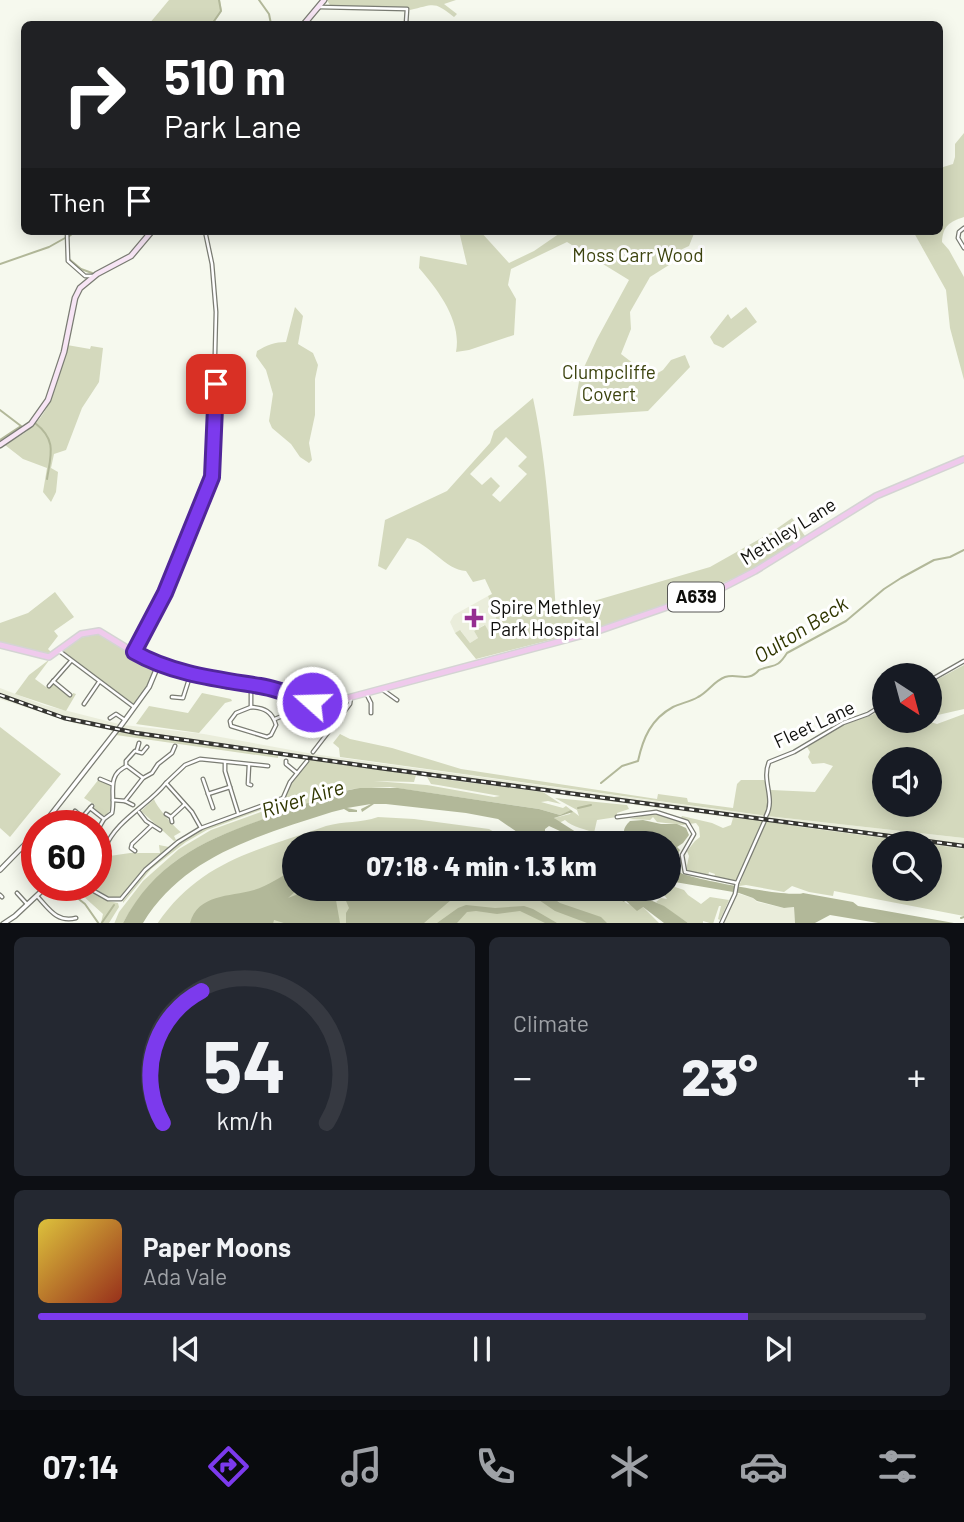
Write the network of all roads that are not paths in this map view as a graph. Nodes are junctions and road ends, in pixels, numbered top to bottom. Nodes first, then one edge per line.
1 (324, 0) edge
2 (319, 6) junction
3 (306, 21) edge
4 (407, 21) edge
5 (964, 228) edge
6 (67, 235) edge
7 (149, 235) edge
8 (206, 235) edge
9 (964, 248) edge
10 (85, 279) junction
11 (0, 445) edge
12 (964, 459) edge
13 (0, 645) edge
14 (58, 650) junction
15 (134, 652) junction
16 (71, 661) junction
17 (964, 661) edge
18 (159, 663) junction
19 (191, 673) junction
20 (942, 674) edge
21 (53, 681) junction
22 (99, 682) junction
23 (206, 682) dead end
24 (216, 682) junction
25 (251, 685) junction
26 (49, 686) dead end
27 (227, 687) dead end
28 (383, 688) junction
29 (366, 693) junction
30 (71, 695) dead end
31 (172, 697) dead end
32 (351, 697) junction
33 (304, 700) junction
34 (397, 700) dead end
35 (325, 704) junction
36 (92, 705) dead end
37 (251, 707) junction
38 (134, 708) junction
39 (872, 712) edge
40 (371, 713) dead end
41 (287, 715) dead end
42 (341, 716) junction
43 (110, 718) dead end
44 (275, 719) junction
45 (125, 720) junction
46 (296, 720) dead end
47 (139, 743) dead end
48 (175, 746) dead end
49 (147, 747) dead end
50 (137, 750) junction
51 (313, 752) dead end
52 (154, 760) dead end
53 (307, 761) dead end
54 (225, 762) junction
55 (158, 764) junction
56 (249, 765) junction
57 (126, 766) junction
58 (268, 766) dead end
59 (282, 769) dead end
60 (297, 773) junction
61 (143, 778) junction
62 (100, 779) dead end
63 (203, 779) dead end
64 (112, 784) junction
65 (167, 784) junction
66 (251, 785) dead end
67 (230, 787) junction
68 (208, 794) junction
69 (112, 800) junction
70 (125, 801) junction
71 (185, 804) junction
72 (133, 805) dead end
73 (213, 808) dead end
74 (55, 810) edge
75 (112, 810) edge
76 (138, 811) junction
77 (166, 814) dead end
78 (239, 814) junction
79 (171, 817) junction
80 (617, 817) dead end
81 (172, 822) dead end
82 (152, 825) junction
83 (201, 828) junction
84 (160, 830) dead end
85 (112, 835) edge
86 (21, 850) edge
87 (126, 851) dead end
88 (0, 870) edge
89 (737, 885) junction
90 (17, 893) dead end
91 (112, 899) edge
92 (30, 901) edge
93 (41, 901) edge
94 (27, 904) junction
95 (76, 918) dead end
96 (9, 922) edge
97 (3, 923) edge
98 (721, 923) edge

1 - 2 main road
2 - 3 main road
2 - 4 street
5 - 9 street
6 - 10 street
7 - 10 main road
8 - 15 street
10 - 11 main road
12 - 28 main road, Methley Lane / A639
13 - 14 main road, A639
14 - 15 main road, A639
14 - 16 street
15 - 18 main road, A639
16 - 21 street
16 - 22 street
17 - 20 street
18 - 19 main road, A639
18 - 38 street
19 - 24 main road, A639
19 - 31 street
21 - 26 street
21 - 30 street
22 - 36 street
22 - 38 street
23 - 24 street
24 - 25 main road, A639
24 - 27 street
25 - 33 main road, A639
25 - 37 street
28 - 29 main road, A639
28 - 34 street
29 - 32 main road, A639
29 - 40 street
32 - 35 main road, A639
32 - 42 street
33 - 35 main road, A639
33 - 46 street
35 - 42 street
37 - 44 street
37 - 44 street
38 - 45 street
39 - 89 street, Fleet Lane
41 - 44 street
42 - 51 street
43 - 45 street
45 - 74 street
47 - 50 street
48 - 55 street
49 - 50 street
50 - 57 street
52 - 55 street
53 - 60 street
54 - 56 street
54 - 65 street
54 - 67 street
55 - 61 street
56 - 58 street
56 - 66 street
57 - 61 street
57 - 64 street
59 - 60 street
60 - 78 street
61 - 70 street
62 - 64 street
63 - 68 street
64 - 69 street
65 - 71 street
65 - 76 street
67 - 68 street
67 - 78 street
68 - 73 street
69 - 70 street
69 - 75 street
70 - 72 street
71 - 79 street
71 - 83 street
76 - 82 street
76 - 85 street
77 - 79 street
78 - 83 street
79 - 81 street
80 - 89 street
82 - 84 street
82 - 87 street
83 - 91 street
86 - 88 street
89 - 98 street, Fleet Lane
90 - 94 street
92 - 94 street
93 - 95 street
94 - 96 street
96 - 97 street

